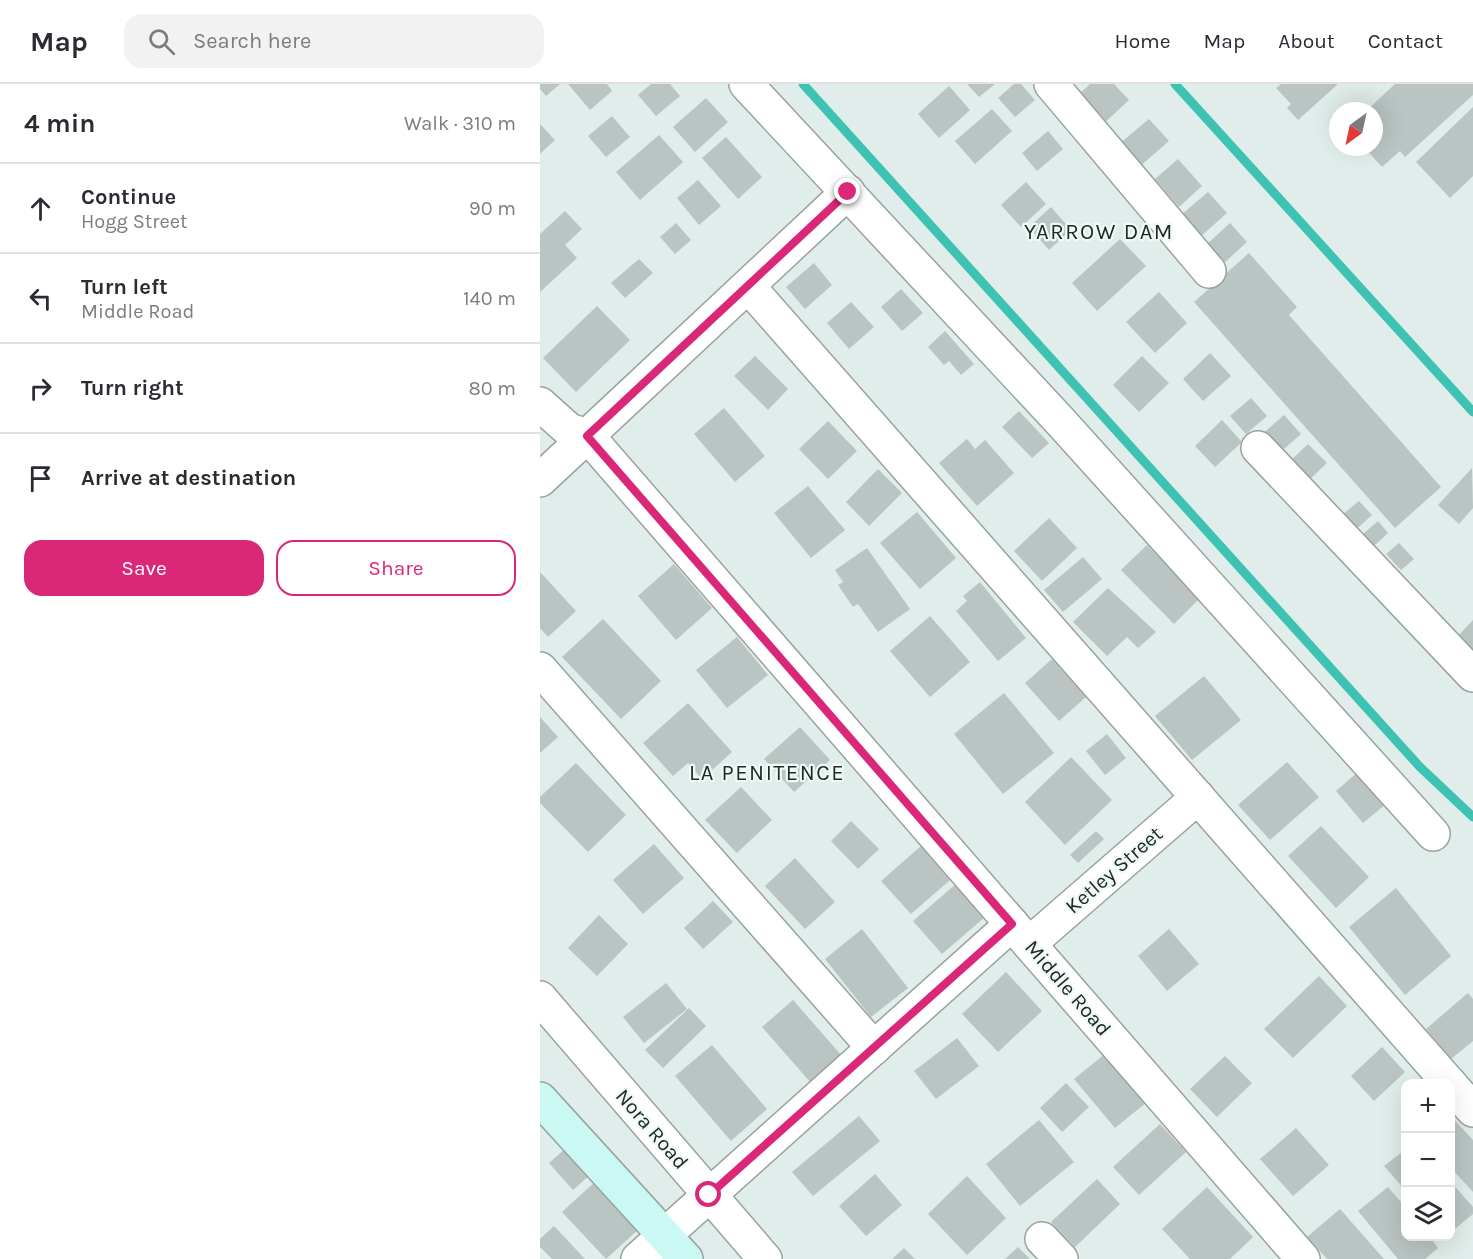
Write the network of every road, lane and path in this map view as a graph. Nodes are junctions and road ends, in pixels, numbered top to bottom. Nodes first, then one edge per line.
1 (746, 84) edge
2 (1051, 84) edge
3 (848, 192) junction
4 (1209, 271) dead end
5 (748, 286) junction
6 (540, 404) edge
7 (587, 436) junction
8 (1258, 448) dead end
9 (540, 480) edge
10 (540, 669) edge
11 (1473, 675) edge
12 (1198, 797) junction
13 (1433, 834) dead end
14 (1021, 934) junction
15 (540, 998) edge
16 (874, 1047) junction
17 (1446, 1079) edge
18 (1455, 1090) edge
19 (540, 1099) edge
20 (1473, 1110) edge
21 (709, 1195) junction
22 (664, 1235) junction
23 (639, 1259) edge
24 (686, 1259) edge
25 (765, 1259) edge
26 (1304, 1259) edge

1 - 3 street
2 - 4 street
3 - 5 street
3 - 13 street
5 - 7 street
5 - 12 street
6 - 7 street, Middle Road
7 - 9 street
7 - 14 street, Middle Road
8 - 11 street
10 - 16 street
12 - 14 street, Ketley Street
12 - 17 street
14 - 16 street, Ketley Street
14 - 26 street, Middle Road
15 - 21 street, Nora Road
16 - 21 street, Ketley Street
18 - 20 street
19 - 22 street
21 - 22 street, Ketley Street
21 - 25 street, Nora Road
22 - 23 street, Ketley Street
22 - 24 street

